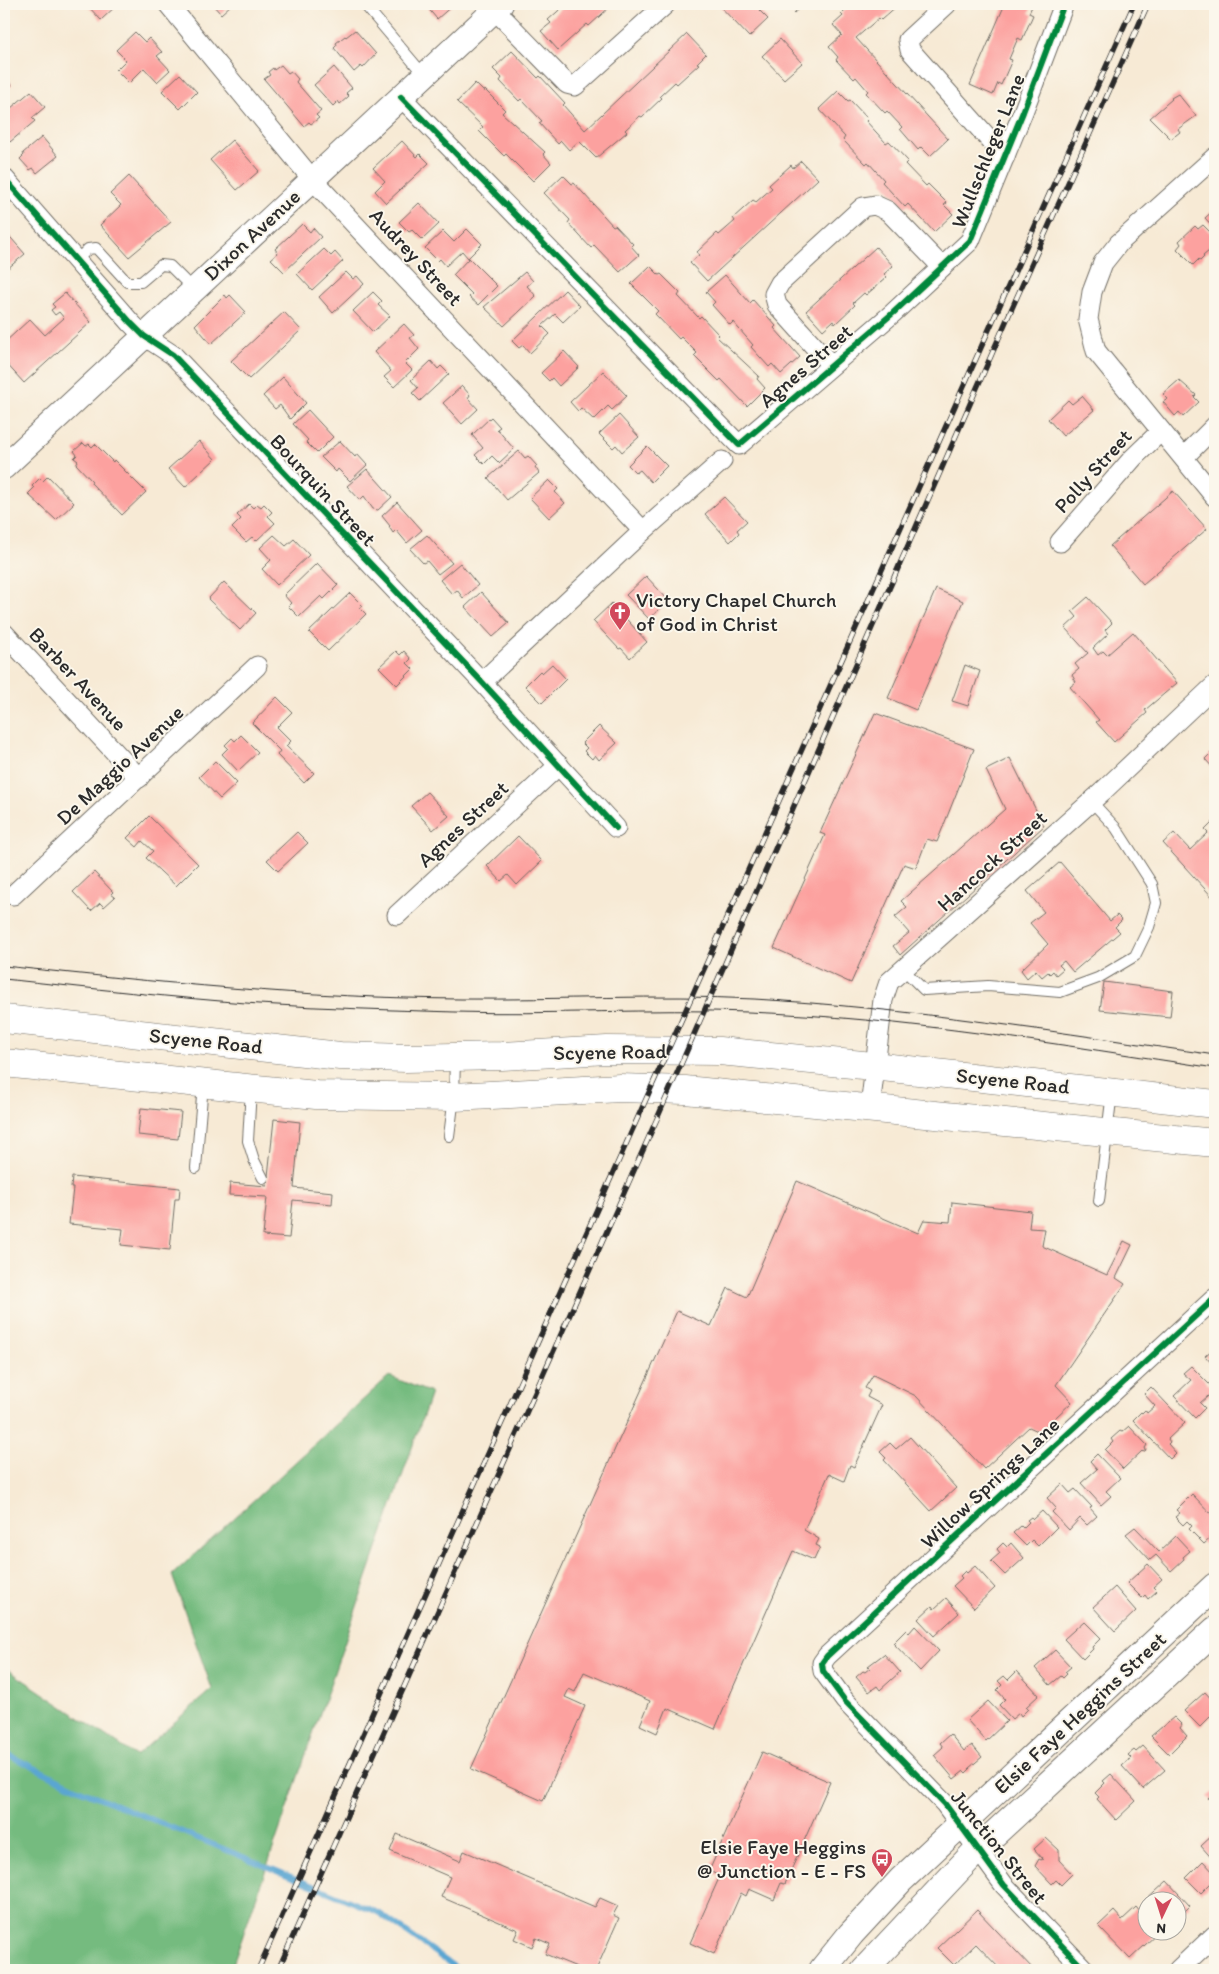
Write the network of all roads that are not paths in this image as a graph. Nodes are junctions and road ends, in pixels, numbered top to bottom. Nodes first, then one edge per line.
1 (168, 4) edge
2 (364, 4) edge
3 (666, 4) edge
4 (947, 4) edge
5 (1064, 4) edge
6 (498, 7) edge
7 (424, 75) junction
8 (401, 97) junction
9 (1004, 157) junction
10 (1215, 158) edge
11 (4, 178) edge
12 (312, 179) junction
13 (77, 260) junction
14 (942, 267) junction
15 (194, 290) junction
16 (893, 313) joint
17 (144, 336) junction
18 (832, 365) junction
19 (1215, 426) edge
20 (1161, 431) junction
21 (1184, 457) junction
22 (722, 461) dead end
23 (4, 467) edge
24 (1215, 497) edge
25 (643, 530) junction
26 (1060, 542) dead end
27 (4, 633) edge
28 (257, 666) dead end
29 (482, 682) junction
30 (1215, 685) edge
31 (559, 765) junction
32 (139, 778) junction
33 (1092, 802) junction
34 (616, 828) dead end
35 (13, 895) dead end
36 (397, 915) dead end
37 (904, 970) junction
38 (4, 1019) edge
39 (231, 1044) junction
40 (455, 1057) junction
41 (4, 1063) edge
42 (874, 1066) junction
43 (227, 1086) junction
44 (1112, 1092) junction
45 (454, 1097) junction
46 (1215, 1104) edge
47 (870, 1108) junction
48 (1107, 1132) junction
49 (449, 1136) dead end
50 (1214, 1144) edge
51 (196, 1168) dead end
52 (263, 1178) dead end
53 (1099, 1201) dead end
54 (1215, 1298) edge
55 (1215, 1586) edge
56 (1215, 1630) edge
57 (845, 1701) joint
58 (960, 1826) junction
59 (977, 1850) junction
60 (1215, 1935) edge
61 (822, 1970) edge
62 (864, 1970) edge
63 (1085, 1970) edge
64 (1178, 1970) edge

1 - 12 street, Audrey Street
2 - 7 lane
3 - 6 street
4 - 9 street
5 - 9 street, Wullschleger Lane
6 - 7 street, Dixon Avenue
7 - 8 street, Dixon Avenue
8 - 12 street, Dixon Avenue
8 - 18 street, Agnes Street
9 - 14 street, Wullschleger Lane
10 - 20 street
11 - 13 street, Bourquin Street
12 - 15 street, Dixon Avenue
12 - 25 street, Audrey Street
13 - 15 lane
13 - 17 street, Bourquin Street
14 - 16 street, Wullschleger Lane
14 - 18 street
15 - 17 street, Dixon Avenue
16 - 18 street, Agnes Street
17 - 23 street, Dixon Avenue
17 - 29 street, Bourquin Street
19 - 21 street
20 - 21 street
20 - 26 street, Polly Street
21 - 24 street
22 - 25 street
25 - 29 street
27 - 32 street, Barber Avenue
28 - 32 street, De Maggio Avenue
29 - 31 street, Bourquin Street
30 - 33 street, Hancock Street
31 - 34 street, Bourquin Street
31 - 36 street, Agnes Street
32 - 35 street, De Maggio Avenue
33 - 37 street, Hancock Street
33 - 37 lane
37 - 42 street, Hancock Street
38 - 39 main road, Scyene Road
39 - 40 main road, Scyene Road
39 - 43 main road
40 - 42 main road, Scyene Road
40 - 45 lane
41 - 43 main road, Scyene Road
42 - 44 main road, Scyene Road
42 - 47 street, Hancock Street
43 - 45 main road, Scyene Road
43 - 51 lane
43 - 52 lane
44 - 46 main road, Scyene Road
44 - 48 lane
45 - 47 main road, Scyene Road
45 - 49 lane
47 - 48 main road, Scyene Road
48 - 50 main road, Scyene Road
48 - 53 lane
54 - 57 street, Willow Springs Lane
55 - 58 main road, Elsie Faye Heggins Street
56 - 59 main road, Elsie Faye Heggins Street
57 - 58 street, Junction Street
58 - 59 street, Junction Street
58 - 61 main road, Elsie Faye Heggins Street
59 - 62 main road, Elsie Faye Heggins Street
59 - 63 street, Junction Street
60 - 64 street

